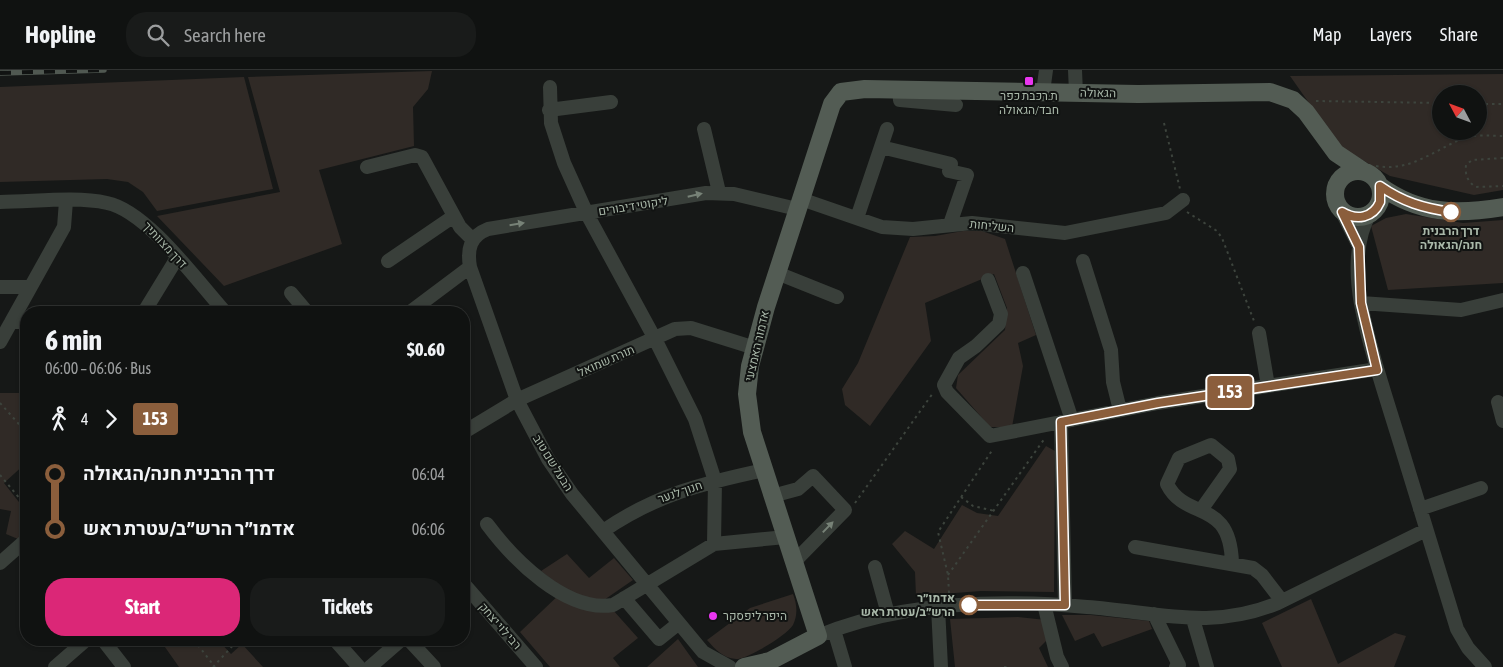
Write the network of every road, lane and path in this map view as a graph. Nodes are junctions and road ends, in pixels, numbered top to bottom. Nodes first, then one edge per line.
1 (1046, 70) edge
2 (1075, 70) edge
3 (550, 87) dead end
4 (845, 90) joint
5 (899, 90) junction
6 (1043, 92) junction
7 (1076, 93) junction
8 (1293, 100) junction
9 (611, 102) dead end
10 (1432, 103) edge
11 (1488, 104) edge
12 (1503, 104) edge
13 (956, 105) dead end
14 (549, 110) junction
15 (1164, 124) dead end
16 (704, 129) dead end
17 (888, 129) dead end
18 (1328, 144) junction
19 (882, 147) junction
20 (1503, 158) edge
21 (367, 167) dead end
22 (1362, 171) junction
23 (1337, 184) junction
24 (1380, 186) junction
25 (1503, 186) edge
26 (719, 192) junction
27 (1183, 200) junction
28 (0, 202) edge
29 (66, 202) junction
30 (799, 204) junction
31 (1413, 205) junction
32 (1503, 207) edge
33 (1342, 212) junction
34 (1372, 213) junction
35 (587, 214) junction
36 (454, 216) junction
37 (857, 218) junction
38 (950, 224) junction
39 (472, 239) junction
40 (1359, 247) junction
41 (177, 258) junction
42 (388, 261) dead end
43 (1083, 261) dead end
44 (470, 267) junction
45 (1023, 272) dead end
46 (777, 273) junction
47 (988, 280) dead end
48 (30, 287) junction
49 (0, 288) edge
50 (291, 293) dead end
51 (837, 297) dead end
52 (1503, 300) edge
53 (1361, 303) junction
54 (148, 306) edge
55 (220, 306) edge
56 (302, 306) edge
57 (418, 306) edge
58 (11, 322) junction
59 (20, 322) edge
60 (1258, 333) joint
61 (655, 339) junction
62 (0, 342) edge
63 (755, 348) junction
64 (1377, 370) junction
65 (944, 385) junction
66 (1268, 386) junction
67 (517, 400) junction
68 (1498, 402) dead end
69 (0, 403) edge
70 (1120, 410) junction
71 (1067, 421) junction
72 (1503, 421) edge
73 (20, 425) edge
74 (1047, 425) junction
75 (470, 428) edge
76 (1002, 435) junction
77 (764, 470) junction
78 (0, 475) edge
79 (715, 481) junction
80 (1481, 488) dead end
81 (772, 496) junction
82 (961, 497) junction
83 (20, 499) edge
84 (1420, 509) junction
85 (845, 510) junction
86 (995, 510) junction
87 (1201, 510) junction
88 (487, 524) dead end
89 (1426, 530) junction
90 (603, 531) junction
91 (786, 537) junction
92 (714, 544) junction
93 (20, 546) edge
94 (1134, 546) dead end
95 (794, 562) junction
96 (1232, 563) junction
97 (0, 564) edge
98 (876, 567) dead end
99 (948, 574) junction
100 (648, 585) junction
101 (470, 591) edge
102 (624, 598) junction
103 (1282, 601) junction
104 (1044, 604) junction
105 (1065, 605) junction
106 (943, 606) junction
107 (888, 614) junction
108 (1154, 614) junction
109 (1193, 619) junction
110 (679, 624) junction
111 (826, 633) junction
112 (79, 646) edge
113 (107, 646) edge
114 (198, 646) edge
115 (233, 646) edge
116 (340, 646) edge
117 (394, 646) edge
118 (415, 646) edge
119 (1468, 648) junction
120 (703, 652) junction
121 (766, 664) edge
122 (533, 666) edge
123 (54, 667) edge
124 (124, 667) edge
125 (214, 667) edge
126 (359, 667) edge
127 (370, 667) edge
128 (434, 667) edge
129 (709, 667) edge
130 (730, 667) edge
131 (744, 667) edge
132 (845, 667) edge
133 (941, 667) edge
134 (1004, 667) edge
135 (1008, 667) edge
136 (1062, 667) edge
137 (1176, 667) edge
138 (1207, 667) edge
139 (1475, 667) edge
140 (1485, 667) edge

1 - 6 street
2 - 7 street
3 - 14 street
4 - 5 main road, הגאולה
4 - 30 main road, אדמור האמצעי
5 - 6 main road, הגאולה
5 - 13 street
6 - 7 main road, הגאולה
7 - 8 main road, הגאולה
8 - 10 path
8 - 18 main road, הגאולה
9 - 14 street
11 - 12 path
14 - 35 street
15 - 27 path
16 - 26 street
17 - 19 street
18 - 22 main road, הגאולה
18 - 23 main road, הגאולה
19 - 37 street
19 - 38 street
20 - 25 path
21 - 36 street
22 - 23 main road
22 - 24 main road
23 - 33 main road
24 - 31 main road
24 - 34 main road
26 - 30 street, ליקוטי דיבורים
35 -> 26 street, ליקוטי דיבורים
27 - 38 street, השליחות
27 - 60 path
28 - 29 street, דרך מצוותיך
29 - 41 street, דרך מצוותיך
29 - 48 street
30 - 37 street, השליחות
30 - 46 main road, אדמור האמצעי
31 - 32 main road
31 - 34 main road
33 - 34 main road
33 - 40 street
34 - 40 street
39 -> 35 street, ליקוטי דיבורים
35 - 61 street
36 - 39 street
36 - 42 street
37 - 38 street, השליחות
39 - 44 street, הבעל שם טוב
40 - 53 street
41 - 54 street
41 - 55 street, דרך מצוותיך
43 - 70 street
44 - 57 street
44 - 67 street, הבעל שם טוב
45 - 71 street
46 - 51 street
46 - 63 main road, אדמור האמצעי
47 - 65 street
48 - 49 street
48 - 58 street
50 - 56 street
52 - 53 street
53 - 64 street
58 - 59 street
58 - 62 street
60 - 66 street
61 - 63 street, תורת שמואל
61 - 67 street, תורת שמואל
61 - 79 street
63 - 77 main road, אדמור האמצעי
64 - 66 street
64 - 84 street
65 - 76 street
65 - 85 path
66 - 70 street
67 - 75 street, תורת שמואל
67 - 90 street, הבעל שם טוב
68 - 72 street
69 - 73 path
70 - 71 street
71 - 74 street
71 - 105 street
74 - 76 street
74 - 86 path
76 - 82 path
77 - 79 street, חנוך לנער
77 - 81 main road, אדמור האמצעי
78 - 83 path
79 - 90 street, חנוך לנער
79 - 92 street
80 - 84 street
81 - 85 street
81 - 91 main road, אדמור האמצעי
82 - 86 path
82 - 99 path
84 - 89 street
95 -> 85 street
86 - 99 path
87 - 87 street
87 - 96 street
88 - 102 street
89 - 103 street
89 - 119 street
90 - 100 street, הבעל שם טוב
91 - 92 street
91 - 95 main road, אדמור האמצעי
92 - 100 street
93 - 97 street
94 - 96 street
95 - 111 main road, אדמור האמצעי
96 - 103 street
98 - 107 street
99 - 106 path
100 - 102 street
100 - 110 street, הבעל שם טוב
101 - 122 street, רבי לוי יצחק
102 - 110 street
103 - 109 street
104 - 105 street
104 - 106 street
104 - 136 street
105 - 108 street
106 - 107 street
106 - 133 street
107 - 111 street
108 - 109 street
108 - 137 street
109 - 138 street
110 - 120 street, הבעל שם טוב
111 - 121 main road
111 - 132 street
112 - 123 street
113 - 124 street
114 - 125 path
115 - 125 path
116 - 126 street
117 - 127 street
118 - 128 street
119 - 139 street
119 - 140 street
120 - 129 street, הבעל שם טוב
120 - 130 street, הבעל שם טוב
121 - 131 main road
134 - 135 path

